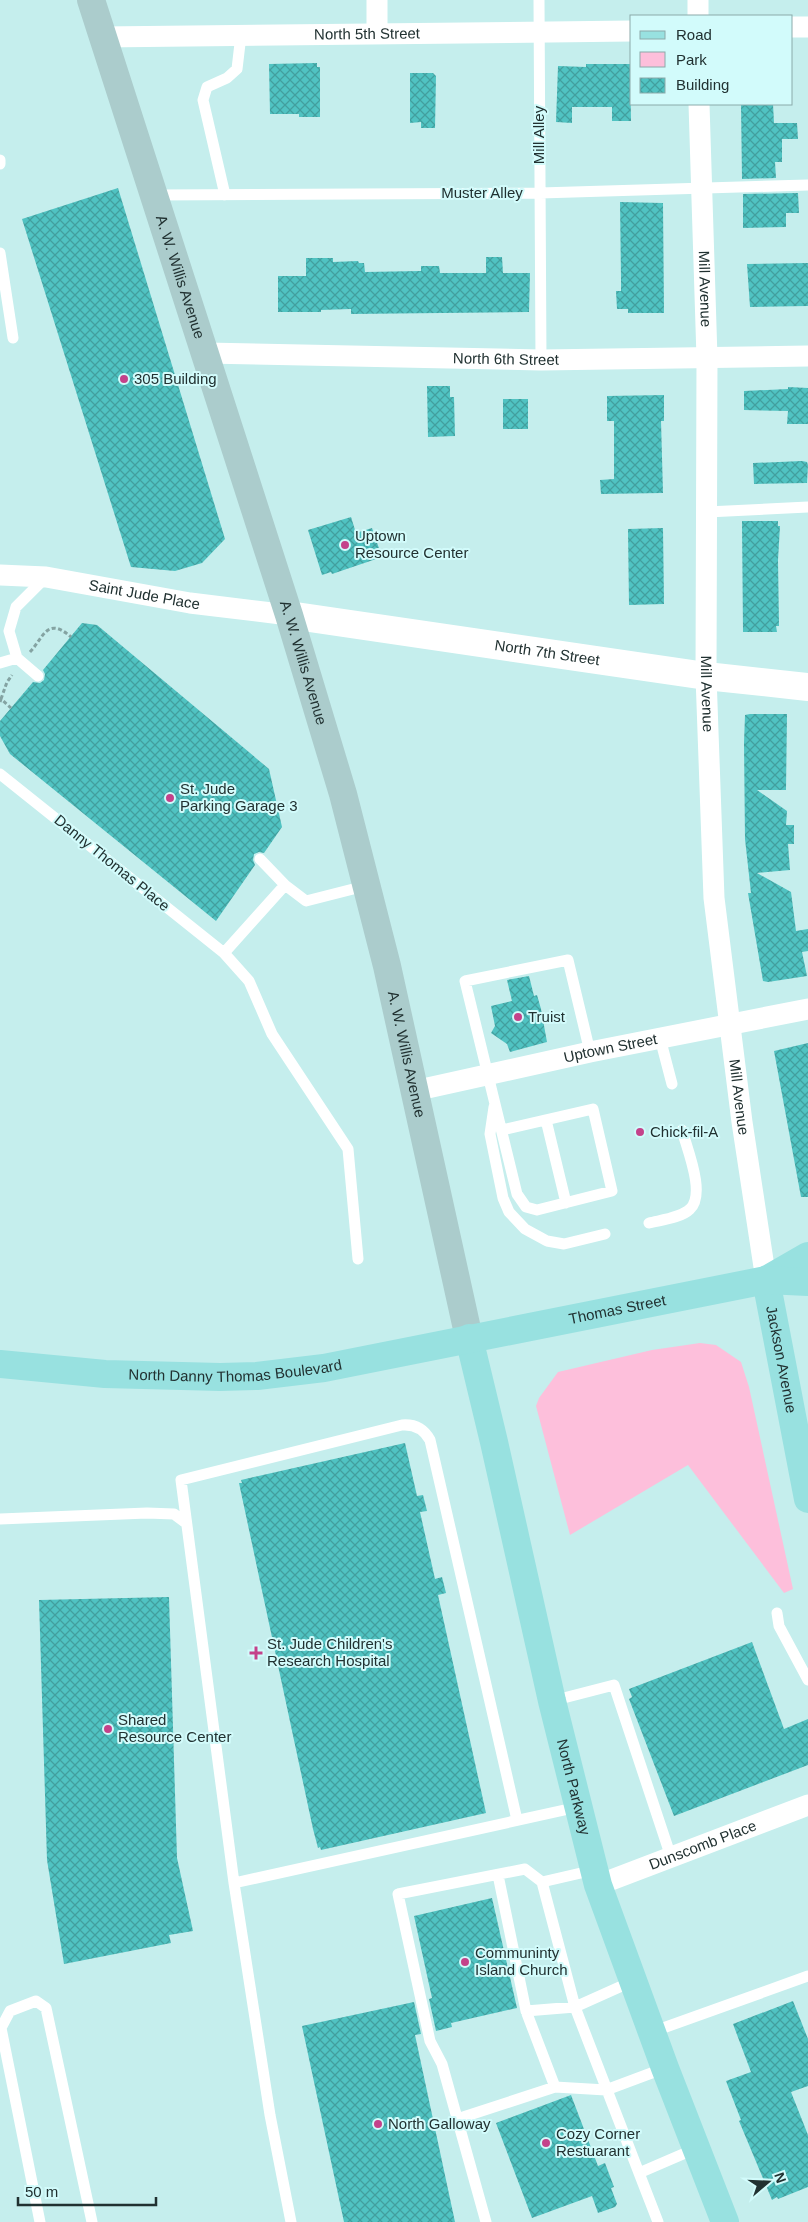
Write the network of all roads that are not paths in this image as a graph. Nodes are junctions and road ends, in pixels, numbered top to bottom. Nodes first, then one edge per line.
1 (91, 0) edge
2 (377, 0) edge
3 (538, 0) edge
4 (698, 0) edge
5 (698, 15) edge
6 (808, 26) edge
7 (793, 27) edge
8 (630, 31) edge
9 (539, 32) junction
10 (377, 33) junction
11 (241, 35) junction
12 (102, 37) junction
13 (699, 105) edge
14 (808, 185) edge
15 (700, 187) junction
16 (540, 193) junction
17 (225, 194) junction
18 (155, 195) junction
19 (0, 253) edge
20 (13, 338) dead end
21 (205, 353) junction
22 (808, 356) edge
23 (707, 358) junction
24 (541, 360) junction
25 (808, 507) edge
26 (707, 512) junction
27 (0, 575) edge
28 (46, 577) junction
29 (288, 615) junction
30 (22, 656) junction
31 (0, 662) edge
32 (38, 676) dead end
33 (706, 676) junction
34 (808, 687) edge
35 (0, 774) edge
36 (260, 859) dead end
37 (285, 885) junction
38 (365, 886) junction
39 (224, 953) junction
40 (808, 1009) edge
41 (730, 1024) junction
42 (660, 1038) junction
43 (590, 1052) junction
44 (488, 1076) junction
45 (672, 1084) dead end
46 (414, 1091) junction
47 (495, 1102) junction
48 (546, 1120) junction
49 (502, 1130) junction
50 (682, 1130) dead end
51 (566, 1203) junction
52 (649, 1223) dead end
53 (605, 1234) dead end
54 (808, 1256) edge
55 (358, 1259) dead end
56 (766, 1280) junction
57 (808, 1282) edge
58 (469, 1338) junction
59 (0, 1364) edge
60 (808, 1499) edge
61 (0, 1519) edge
62 (186, 1523) junction
63 (778, 1613) dead end
64 (808, 1680) edge
65 (552, 1701) junction
66 (808, 1805) edge
67 (578, 1807) junction
68 (517, 1820) junction
69 (671, 1857) junction
70 (498, 1875) junction
71 (596, 1877) junction
72 (542, 1882) junction
73 (234, 1883) junction
74 (808, 1976) edge
75 (633, 1981) junction
76 (575, 2007) junction
77 (526, 2011) junction
78 (652, 2032) junction
79 (665, 2068) junction
80 (555, 2087) junction
81 (606, 2090) junction
82 (457, 2119) junction
83 (697, 2148) junction
84 (639, 2173) junction
85 (40, 2222) edge
86 (92, 2222) edge
87 (291, 2222) edge
88 (486, 2222) edge
89 (658, 2222) edge
90 (726, 2222) edge

1 - 12 main road, A. W. Willis Avenue
2 - 10 street
3 - 9 lane, Mill Alley
4 - 5 street
6 - 7 street
8 - 9 street, North 5th Street
9 - 10 street, North 5th Street
9 - 16 lane, Mill Alley
10 - 11 street, North 5th Street
11 - 12 street, North 5th Street
11 - 17 lane
12 - 18 main road, A. W. Willis Avenue
13 - 15 street, Mill Avenue
14 - 15 lane, Muster Alley
15 - 16 lane, Muster Alley
15 - 23 street, Mill Avenue
16 - 17 lane, Muster Alley
16 - 24 lane, Mill Alley
17 - 18 lane, Muster Alley
18 - 21 main road, A. W. Willis Avenue
19 - 20 lane
21 - 24 street, North 6th Street
21 - 29 main road, A. W. Willis Avenue
22 - 23 street, North 6th Street
23 - 24 street, North 6th Street
23 - 26 street, Mill Avenue
25 - 26 lane
26 - 33 street, Mill Avenue
27 - 28 street, Saint Jude Place
28 - 29 street, Saint Jude Place
28 - 30 lane
29 - 33 street, North 7th Street
29 - 38 main road, A. W. Willis Avenue
30 - 31 lane
30 - 32 lane
33 - 34 street, North 7th Street
33 - 41 street, Mill Avenue
35 - 39 lane, Danny Thomas Place
36 - 37 lane
37 - 38 lane
37 - 39 lane
38 - 46 main road, A. W. Willis Avenue
39 - 55 lane, Danny Thomas Place
40 - 41 street, Uptown Street
41 - 42 street, Uptown Street
41 - 56 street, Mill Avenue
42 - 43 street, Uptown Street
42 - 45 lane
43 - 44 street, Uptown Street
43 - 44 lane
44 - 46 street, Uptown Street
44 - 47 lane
46 - 58 main road, A. W. Willis Avenue
47 - 49 lane
47 - 53 lane
48 - 49 lane
48 - 51 lane
48 - 51 lane
49 - 51 lane
50 - 52 lane
54 - 56 main road, Thomas Street
56 - 57 main road, Thomas Street
56 - 58 main road, Thomas Street
56 - 60 main road, Jackson Avenue
58 - 59 main road, North Danny Thomas Boulevard
58 - 65 main road, North Parkway
61 - 62 lane
62 - 68 lane
62 - 73 lane
63 - 64 lane
65 - 67 main road, North Parkway
65 - 69 lane
66 - 69 street, Dunscomb Place
67 - 68 lane
67 - 71 main road, North Parkway
68 - 73 lane
69 - 71 street, Dunscomb Place
70 - 72 lane
70 - 77 lane
70 - 82 lane
71 - 72 lane
71 - 75 main road, North Parkway
72 - 76 lane
73 - 87 lane
74 - 78 lane
75 - 76 lane
75 - 78 main road, North Parkway
76 - 77 lane
76 - 81 lane
77 - 80 lane
78 - 79 main road, North Parkway
79 - 81 lane
79 - 83 main road, North Parkway
80 - 81 lane
80 - 82 lane
81 - 84 lane
82 - 88 lane
83 - 84 lane
83 - 90 main road, North Parkway
84 - 89 lane
85 - 86 lane

